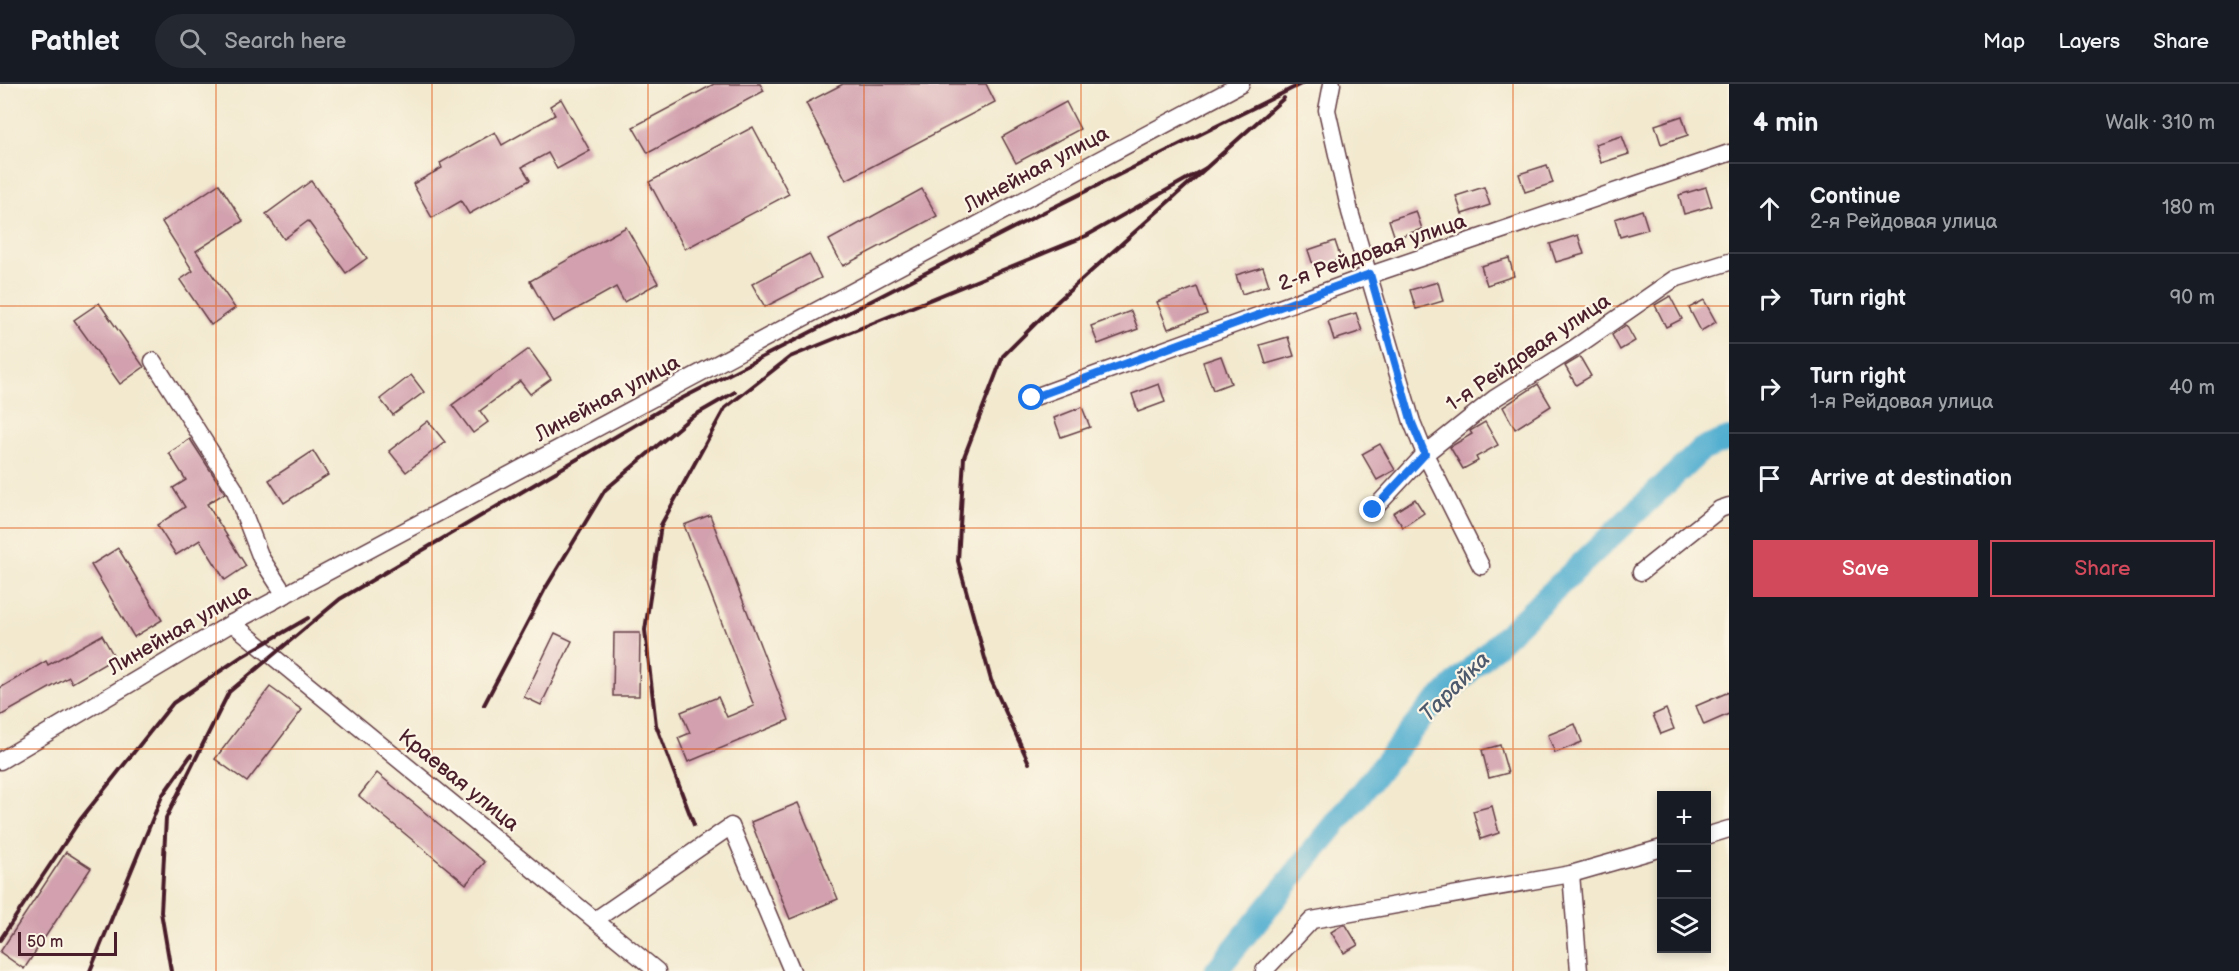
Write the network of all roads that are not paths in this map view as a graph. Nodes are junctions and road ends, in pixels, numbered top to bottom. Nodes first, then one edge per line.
1 (1241, 84) edge
2 (1332, 84) edge
3 (1729, 153) edge
4 (1729, 262) edge
5 (1370, 274) junction
6 (153, 361) dead end
7 (1032, 398) dead end
8 (1425, 454) junction
9 (1729, 506) edge
10 (1373, 510) dead end
11 (1481, 566) dead end
12 (1641, 572) dead end
13 (285, 595) junction
14 (232, 623) junction
15 (0, 761) edge
16 (1729, 830) edge
17 (1711, 835) edge
18 (1657, 849) edge
19 (1571, 874) junction
20 (595, 920) junction
21 (657, 971) edge
22 (792, 971) edge
23 (1264, 971) edge
24 (1580, 971) edge

1 - 13 street, Линейная улица
2 - 5 street
3 - 5 street, 2-я Рейдовая улица
4 - 8 street, 1-я Рейдовая улица
5 - 7 street, 2-я Рейдовая улица
5 - 8 street
6 - 13 street
8 - 10 street, 1-я Рейдовая улица
8 - 11 street
9 - 12 street
13 - 14 street, Линейная улица
14 - 15 street, Линейная улица
14 - 20 street, Краевая улица
16 - 17 street
18 - 19 street
19 - 23 street
19 - 24 street
20 - 21 street, Краевая улица
20 - 22 street

